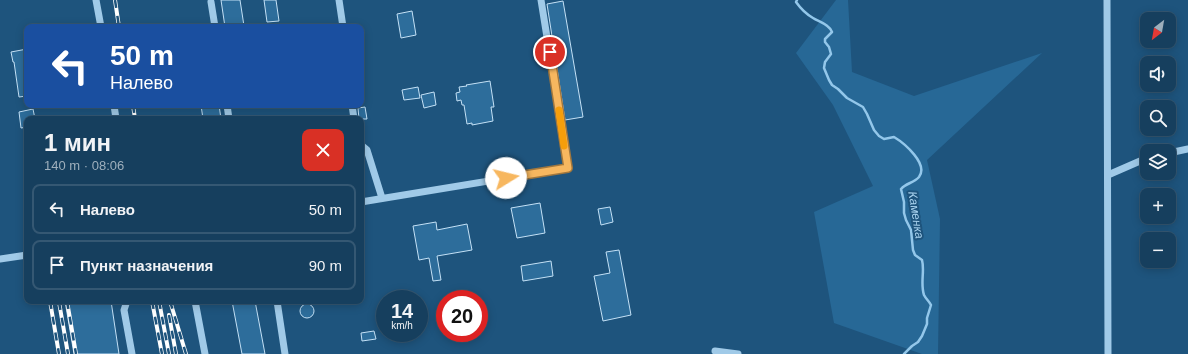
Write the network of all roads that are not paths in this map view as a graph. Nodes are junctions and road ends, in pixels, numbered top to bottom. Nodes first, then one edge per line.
1 (96, 0) edge
2 (339, 0) edge
3 (541, 0) edge
4 (1107, 0) edge
5 (211, 2) dead end
6 (100, 24) edge
7 (215, 24) edge
8 (342, 24) edge
9 (364, 148) edge
10 (1188, 150) edge
11 (1176, 152) edge
12 (1140, 161) edge
13 (1108, 174) junction
14 (382, 198) junction
15 (364, 201) edge
16 (24, 255) edge
17 (0, 259) edge
18 (126, 304) edge
19 (196, 304) edge
20 (277, 304) edge
21 (715, 351) dead end
22 (132, 354) edge
23 (205, 354) edge
24 (285, 354) edge
25 (738, 354) edge
26 (1108, 354) edge

1 - 6 street
2 - 8 street
3 - 14 street
4 - 13 street
5 - 7 street
9 - 14 street
10 - 11 street
12 - 13 street
13 - 26 street
14 - 15 street
16 - 17 street
18 - 22 street
19 - 23 street
20 - 24 street
21 - 25 street

